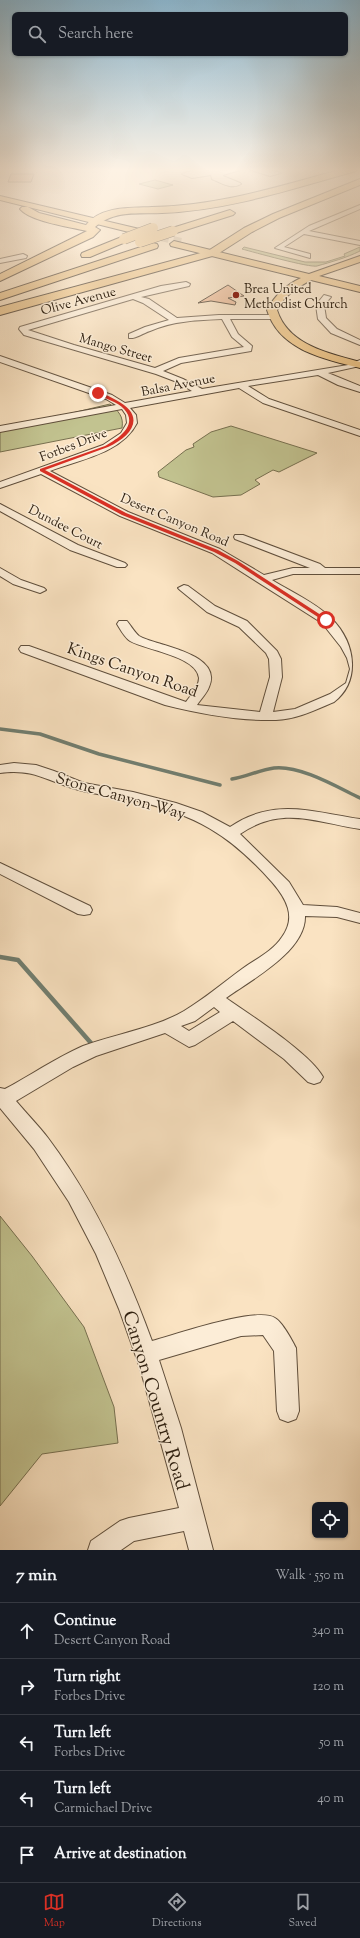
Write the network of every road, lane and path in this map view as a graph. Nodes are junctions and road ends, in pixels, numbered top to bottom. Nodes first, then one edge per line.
1 (76, 241) edge
2 (118, 241) edge
3 (129, 241) tunnel mouth
4 (168, 241) tunnel mouth
5 (187, 241) tunnel mouth
6 (232, 241) edge
7 (288, 241) edge
8 (216, 252) junction
9 (23, 256) dead end
10 (307, 256) dead end
11 (76, 259) dead end
12 (360, 259) edge
13 (0, 261) edge
14 (56, 267) dead end
15 (316, 275) junction
16 (0, 278) edge
17 (186, 284) dead end
18 (360, 284) edge
19 (0, 289) edge
20 (360, 289) edge
21 (0, 297) edge
22 (135, 297) junction
23 (327, 298) dead end
24 (0, 311) edge
25 (273, 317) junction
26 (225, 318) junction
27 (174, 320) junction
28 (22, 329) joint
29 (132, 336) dead end
30 (360, 343) edge
31 (0, 359) edge
32 (359, 364) edge
33 (155, 371) junction
34 (319, 372) junction
35 (240, 385) junction
36 (360, 389) edge
37 (200, 392) junction
38 (125, 407) junction
39 (0, 429) edge
40 (360, 433) edge
41 (41, 470) junction
42 (0, 484) edge
43 (0, 507) edge
44 (239, 537) dead end
45 (121, 565) dead end
46 (0, 571) edge
47 (360, 571) edge
48 (322, 572) junction
49 (262, 579) junction
50 (184, 588) dead end
51 (40, 590) dead end
52 (123, 624) dead end
53 (25, 649) dead end
54 (358, 670) edge
55 (189, 708) junction
56 (265, 716) junction
57 (0, 769) edge
58 (360, 824) edge
59 (230, 834) junction
60 (0, 868) edge
61 (84, 910) dead end
62 (297, 910) junction
63 (360, 918) edge
64 (214, 998) junction
65 (233, 1012) junction
66 (167, 1026) junction
67 (314, 1076) dead end
68 (2, 1097) edge
69 (147, 1353) junction
70 (288, 1411) dead end
71 (193, 1517) junction
72 (100, 1550) edge
73 (201, 1550) edge

1 - 16 highway
2 - 11 highway, bridge
3 - 19 highway
4 - 21 highway
5 - 8 main road
6 - 8 highway
7 - 10 street
8 - 15 main road
8 - 24 highway
9 - 13 street
12 - 15 main road
14 - 19 highway
15 - 18 main road
15 - 20 main road
15 - 25 main road
17 - 22 street, Olive Avenue
22 - 27 street
22 - 28 street, Olive Avenue
23 - 30 street
25 - 26 street
25 - 32 main road
26 - 27 street
26 - 33 street
27 - 29 street
28 - 33 street, Mango Street
31 - 38 street
32 - 34 street, Balsa Avenue
33 - 37 street, Mango Street
34 - 35 street, Balsa Avenue
34 - 36 street
35 - 37 street, Balsa Avenue
35 - 40 street
37 - 38 street, Balsa Avenue
38 - 39 street, Balsa Avenue
38 - 41 street, Forbes Drive
41 - 42 street, Forbes Drive
41 - 49 street, Desert Canyon Road
43 - 45 street, Dundee Court
44 - 48 street
46 - 51 street
47 - 48 street
48 - 49 street
49 - 54 street, Desert Canyon Road
50 - 56 street
52 - 55 street
53 - 55 street, Kings Canyon Road
54 - 56 street, Kings Canyon Road
55 - 56 street, Kings Canyon Road
57 - 59 street, Stone Canyon Way
58 - 59 street
59 - 62 street, Stone Canyon Way
60 - 61 street
62 - 63 street
62 - 64 street, Stone Canyon Way
64 - 65 street
64 - 66 street, Stone Canyon Way
65 - 66 street
65 - 67 street
66 - 68 street, Stone Canyon Way
68 - 69 street, Canyon Country Road
69 - 70 street
69 - 71 street, Canyon Country Road
71 - 72 street
71 - 73 street, Canyon Country Road

